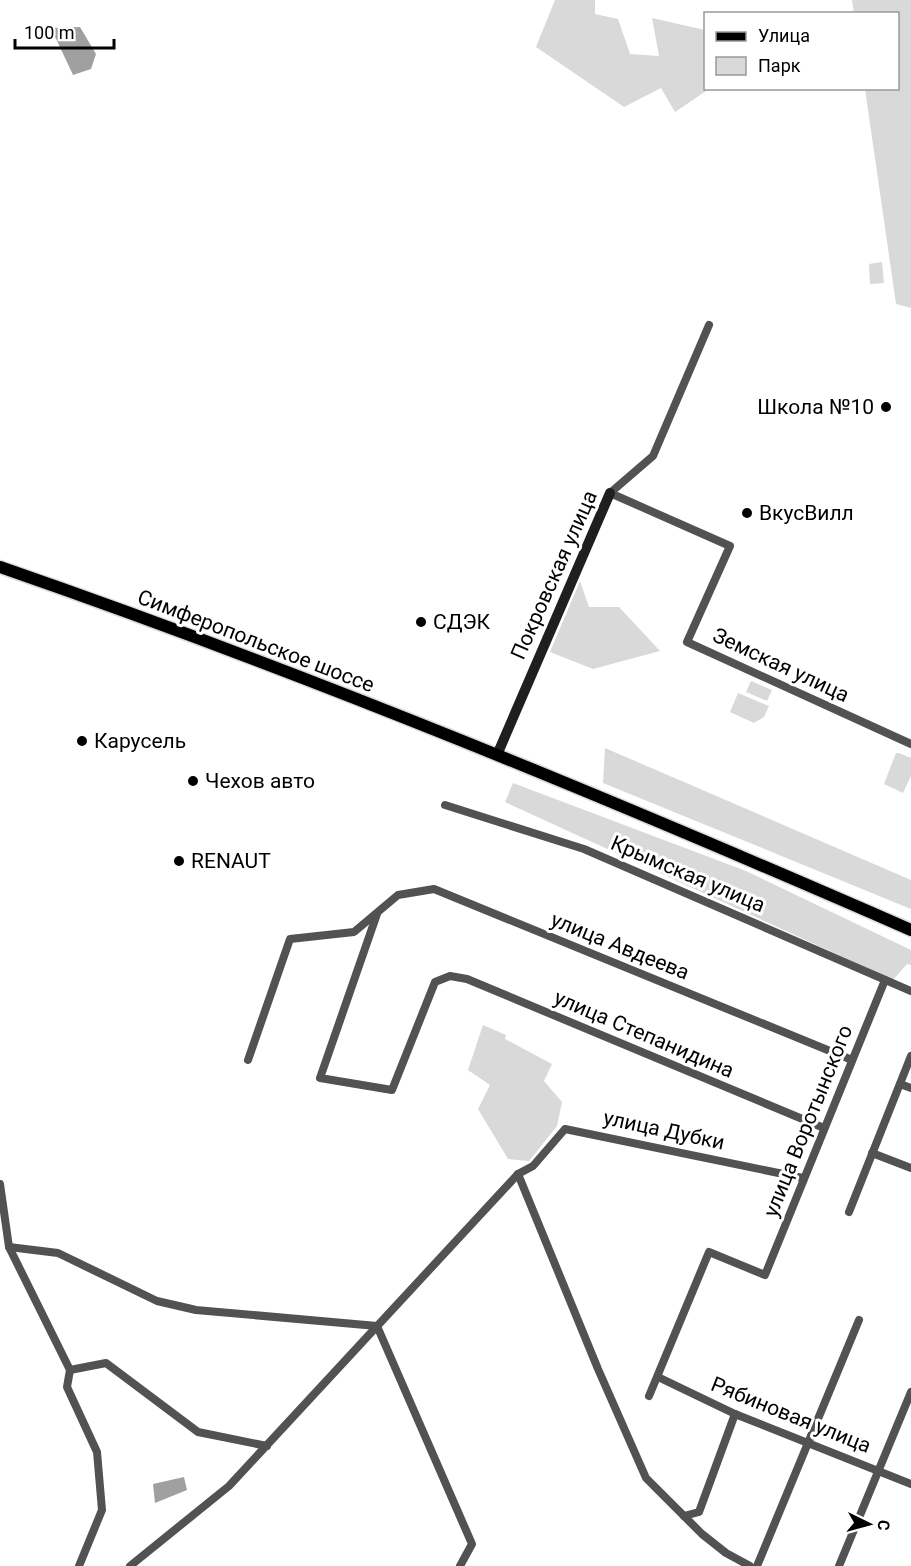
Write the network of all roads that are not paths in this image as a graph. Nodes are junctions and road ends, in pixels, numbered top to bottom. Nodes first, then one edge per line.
1 (709, 325) dead end
2 (609, 493) junction
3 (0, 568) edge
4 (911, 744) edge
5 (497, 755) junction
6 (445, 805) dead end
7 (377, 914) junction
8 (911, 930) edge
9 (885, 980) junction
10 (911, 991) edge
11 (911, 1056) edge
12 (248, 1060) dead end
13 (852, 1060) junction
14 (900, 1084) junction
15 (911, 1088) edge
16 (824, 1128) junction
17 (872, 1153) junction
18 (911, 1168) edge
19 (518, 1174) junction
20 (803, 1178) junction
21 (0, 1184) edge
22 (849, 1212) dead end
23 (9, 1247) junction
24 (859, 1320) dead end
25 (377, 1326) junction
26 (70, 1370) junction
27 (658, 1377) junction
28 (911, 1392) edge
29 (649, 1396) dead end
30 (735, 1414) junction
31 (809, 1443) junction
32 (267, 1446) junction
33 (878, 1470) junction
34 (911, 1484) edge
35 (684, 1516) junction
36 (79, 1566) edge
37 (130, 1566) edge
38 (460, 1566) edge
39 (750, 1566) edge
40 (758, 1566) edge
41 (839, 1566) edge

1 - 2 street, Покровская улица
2 - 4 street, Земская улица
2 - 5 street, Покровская улица
3 - 5 main road, Симферопольское шоссе
5 - 8 main road, Симферопольское шоссе
6 - 9 street, Крымская улица
7 - 12 street, улица Авдеева
7 - 13 street, улица Авдеева
7 - 16 street, улица Степанидина
9 - 10 street, Крымская улица
9 - 13 street, улица Воротынского
11 - 14 street
13 - 16 street, улица Воротынского
14 - 15 street
14 - 17 street
16 - 20 street, улица Воротынского
17 - 18 street
17 - 22 street
19 - 20 street, улица Дубки
19 - 25 street
19 - 35 street
20 - 27 street, улица Воротынского
21 - 23 street
23 - 25 street
23 - 26 street
24 - 31 street
25 - 32 street
25 - 38 street
26 - 32 street
26 - 36 street
27 - 29 street
27 - 30 street, Рябиновая улица
28 - 33 street
30 - 31 street, Рябиновая улица
30 - 35 street
31 - 33 street, Рябиновая улица
31 - 40 street
32 - 37 street
33 - 34 street, Рябиновая улица
33 - 41 street
35 - 39 street

